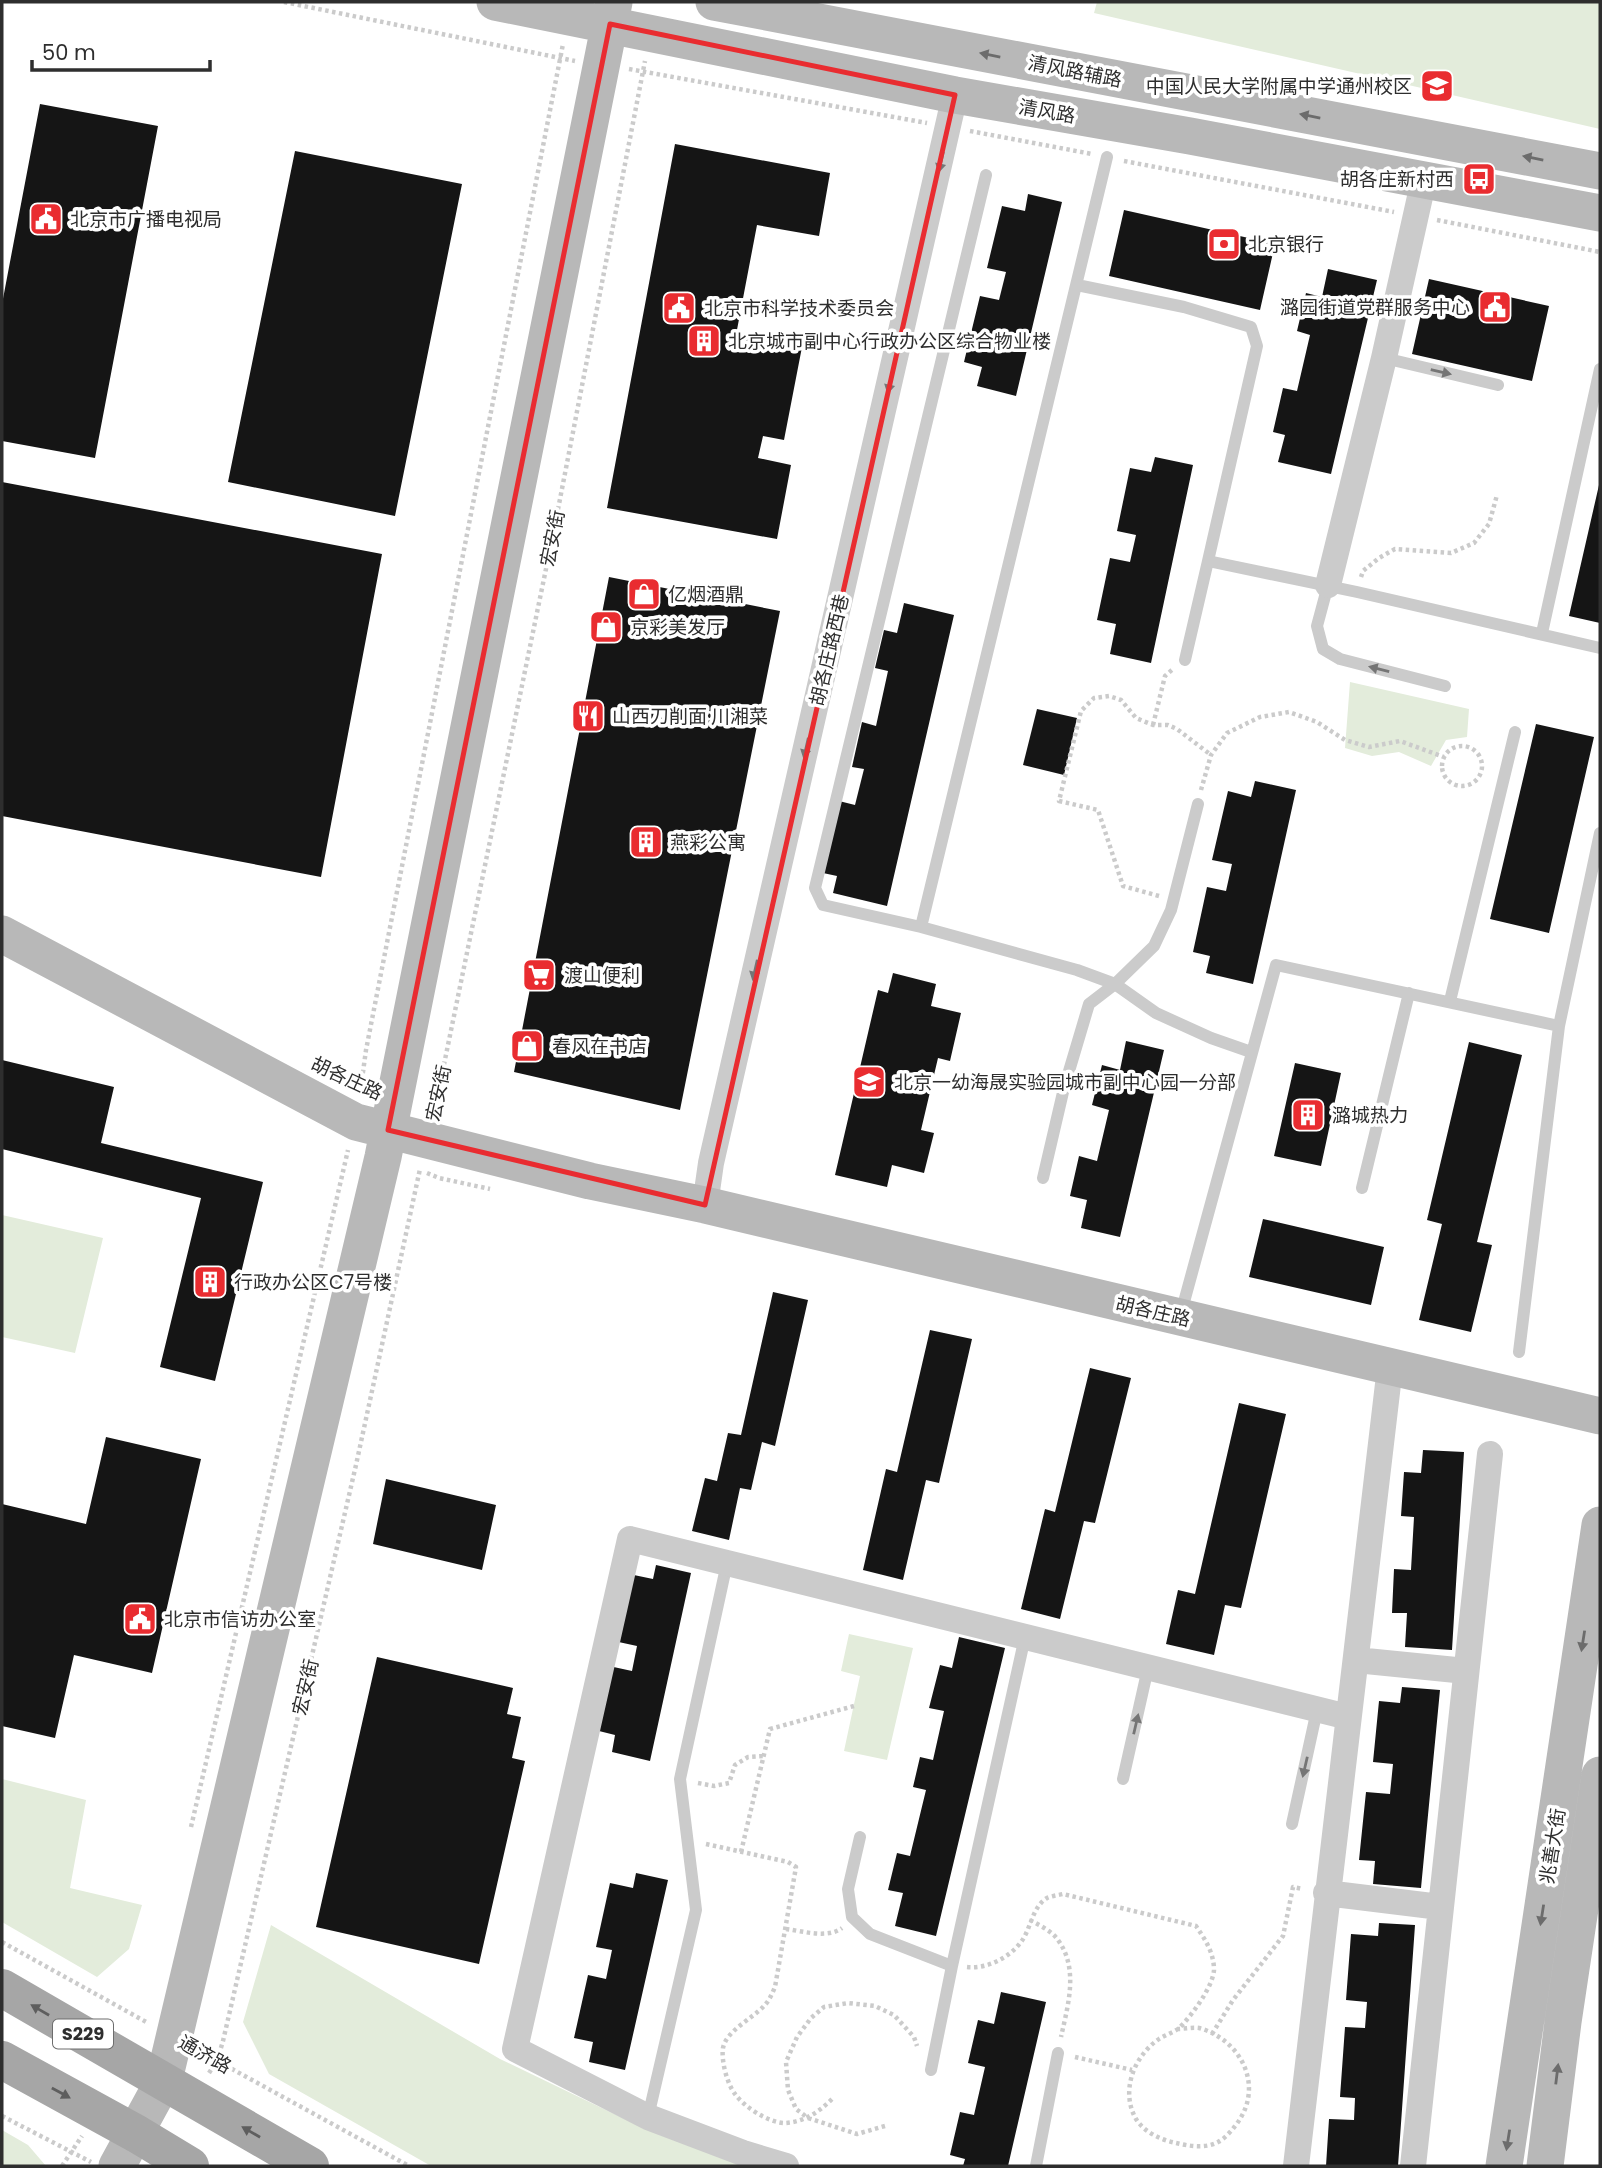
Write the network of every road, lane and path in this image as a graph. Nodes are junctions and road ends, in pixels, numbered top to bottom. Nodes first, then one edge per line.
1 (495, 2) edge
2 (714, 2) edge
3 (612, 13) edge
4 (651, 33) junction
5 (955, 95) junction
6 (1107, 157) dead end
7 (1600, 171) edge
8 (986, 174) dead end
9 (1424, 179) junction
10 (1600, 213) edge
11 (1077, 285) junction
12 (1384, 358) junction
13 (1600, 369) edge
14 (1497, 385) dead end
15 (1497, 495) dead end
16 (1208, 561) junction
17 (1328, 585) junction
18 (1357, 592) junction
19 (1542, 633) junction
20 (1600, 648) edge
21 (1185, 660) joint
22 (1445, 686) dead end
23 (1153, 725) junction
24 (1515, 732) dead end
25 (1211, 755) junction
26 (1444, 757) junction
27 (1198, 804) joint
28 (1600, 834) edge
29 (1177, 889) junction
30 (921, 927) junction
31 (2, 934) edge
32 (1115, 984) junction
33 (1409, 993) junction
34 (1450, 1001) junction
35 (1559, 1026) junction
36 (1251, 1052) junction
37 (342, 1077) dead end
38 (391, 1115) junction
39 (437, 1122) junction
40 (1043, 1178) dead end
41 (1362, 1188) dead end
42 (705, 1205) junction
43 (1180, 1317) junction
44 (1519, 1352) dead end
45 (1390, 1367) junction
46 (1600, 1416) edge
47 (1490, 1454) dead end
48 (1600, 1525) edge
49 (727, 1563) junction
50 (1025, 1637) junction
51 (1356, 1660) junction
52 (1148, 1668) junction
53 (1466, 1671) junction
54 (854, 1706) dead end
55 (1317, 1710) junction
56 (1348, 1717) junction
57 (764, 1756) junction
58 (1600, 1775) edge
59 (680, 1779) junction
60 (1123, 1779) dead end
61 (1292, 1824) dead end
62 (860, 1837) dead end
63 (688, 1840) junction
64 (741, 1852) junction
65 (1326, 1893) junction
66 (1440, 1907) junction
67 (852, 1917) junction
68 (1030, 1920) junction
69 (786, 1929) junction
70 (2, 1942) edge
71 (952, 1966) junction
72 (2, 1988) edge
73 (1177, 2029) junction
74 (1212, 2034) junction
75 (174, 2037) junction
76 (918, 2048) dead end
77 (1058, 2053) junction
78 (2, 2060) edge
79 (217, 2061) junction
80 (931, 2070) dead end
81 (1132, 2070) junction
82 (179, 2090) junction
83 (832, 2099) dead end
84 (2, 2116) edge
85 (648, 2117) junction
86 (808, 2118) junction
87 (885, 2126) dead end
88 (137, 2134) junction
89 (100, 2166) edge
90 (117, 2166) edge
91 (190, 2166) edge
92 (310, 2166) edge
93 (409, 2166) edge
94 (786, 2166) edge
95 (1036, 2166) edge
96 (1296, 2166) edge
97 (1413, 2166) edge
98 (1504, 2166) edge
99 (1545, 2166) edge

1 - 3 street, 清风路
7 -> 2 street, 清风路辅路
3 - 4 street, 清风路
3 - 38 street
4 - 5 street, 清风路
4 - 39 path, 宏安街
5 - 9 street, 清风路
5 -> 42 street, 胡各庄路西巷
6 - 11 lane
8 - 30 lane
9 - 10 street, 清风路
9 - 12 street
11 - 16 lane
11 - 30 lane
12 -> 14 lane
12 - 17 street
13 - 19 lane
15 - 18 path
16 - 17 lane
16 - 21 lane
17 - 18 lane
22 -> 17 lane
18 - 19 lane
19 - 20 lane
21 - 23 path
23 - 25 path
23 - 29 path
24 - 34 lane
25 - 26 path
25 - 27 path
26 - 26 path
27 - 29 lane
28 - 35 lane
29 - 32 lane
30 - 32 lane
31 - 38 street, 胡各庄路
32 - 36 lane
32 - 40 lane
33 - 34 lane
33 - 36 lane
33 - 41 lane
34 - 35 lane
35 - 44 lane
36 - 43 lane
37 - 38 path, 胡各庄路
38 - 39 street, 胡各庄路
38 - 39 path, 胡各庄路
38 - 75 street
39 - 42 street, 胡各庄路
39 - 79 path, 宏安街
42 - 43 street, 胡各庄路
43 - 45 street, 胡各庄路
45 - 46 street, 胡各庄路
45 - 51 street
47 - 53 street
48 -> 98 street, 兆善大街
49 - 50 street
49 - 59 lane
49 - 85 street
50 - 52 street
50 - 71 lane
51 - 53 street
51 - 56 street
52 - 55 street
60 -> 52 lane
53 - 66 street
54 - 57 path
55 - 56 street
55 -> 61 lane
56 - 65 street
57 - 59 path
57 - 64 path
99 -> 58 street, 兆善大街
59 - 63 lane
62 - 67 lane
63 - 64 path
63 - 85 lane
64 - 69 path
65 - 66 street
65 - 74 path
65 - 96 street
66 - 97 street
67 - 69 path
67 - 71 lane
68 - 71 path
68 - 73 path
68 - 77 path
69 - 86 path
70 - 75 path, 通济路
71 - 80 lane
82 -> 72 main road, S229
73 - 74 path
73 - 81 path
74 - 81 path
75 - 79 path, 通济路
75 - 82 street
76 - 86 path
77 - 81 path
77 - 95 lane
78 -> 88 main road
79 - 82 path, 宏安街
79 - 93 path, 通济路
82 - 88 street
92 -> 82 main road, S229
83 - 86 path
84 - 89 path
85 - 94 street
86 - 87 path
88 - 90 street
88 - 91 main road

